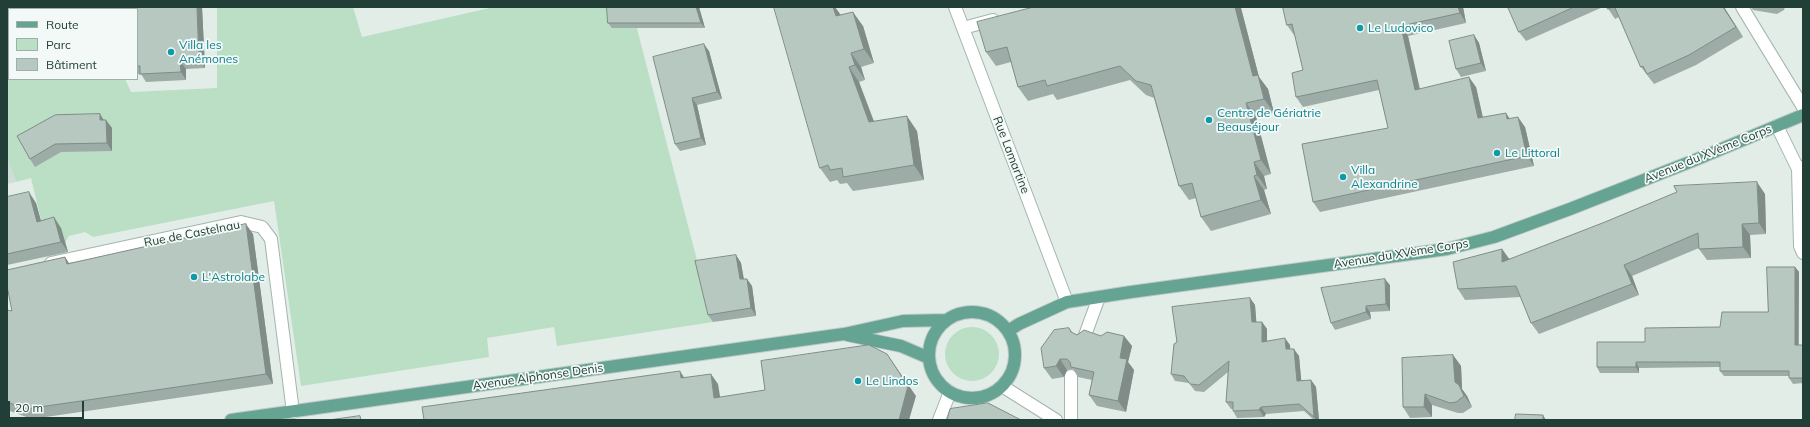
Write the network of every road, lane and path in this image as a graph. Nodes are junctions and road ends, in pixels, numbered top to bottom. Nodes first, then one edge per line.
1 (955, 7) edge
2 (1742, 7) edge
3 (1007, 16) edge
4 (963, 28) junction
5 (1803, 107) edge
6 (1803, 115) edge
7 (1777, 126) junction
8 (1801, 168) edge
9 (1803, 253) edge
10 (38, 266) edge
11 (1099, 297) junction
12 (1067, 302) junction
13 (946, 320) junction
14 (1008, 331) junction
15 (844, 334) junction
16 (1084, 338) edge
17 (929, 358) junction
18 (1071, 376) edge
19 (1002, 386) junction
20 (950, 392) junction
21 (293, 412) junction
22 (232, 420) edge
23 (939, 420) edge
24 (1056, 420) edge
25 (1071, 420) edge

1 - 4 street, Rue Lamartine
2 - 5 street
3 - 4 street
4 - 12 street, Rue Lamartine
6 - 7 main road, Avenue du XVème Corps
7 - 8 street
7 - 11 main road, Avenue du XVème Corps
8 - 9 street
10 - 21 street, Rue de Castelnau
11 - 12 main road, Avenue du XVème Corps
11 - 16 street
12 - 14 main road, Avenue du XVème Corps
13 - 14 main road
13 - 15 main road, Avenue Alphonse Denis
13 - 17 main road
14 - 19 main road
15 - 17 main road, Avenue Alphonse Denis
15 - 21 main road, Avenue Alphonse Denis
17 - 20 main road
18 - 25 street
19 - 20 main road
19 - 24 street
20 - 23 street
21 - 22 main road, Avenue Alphonse Denis

